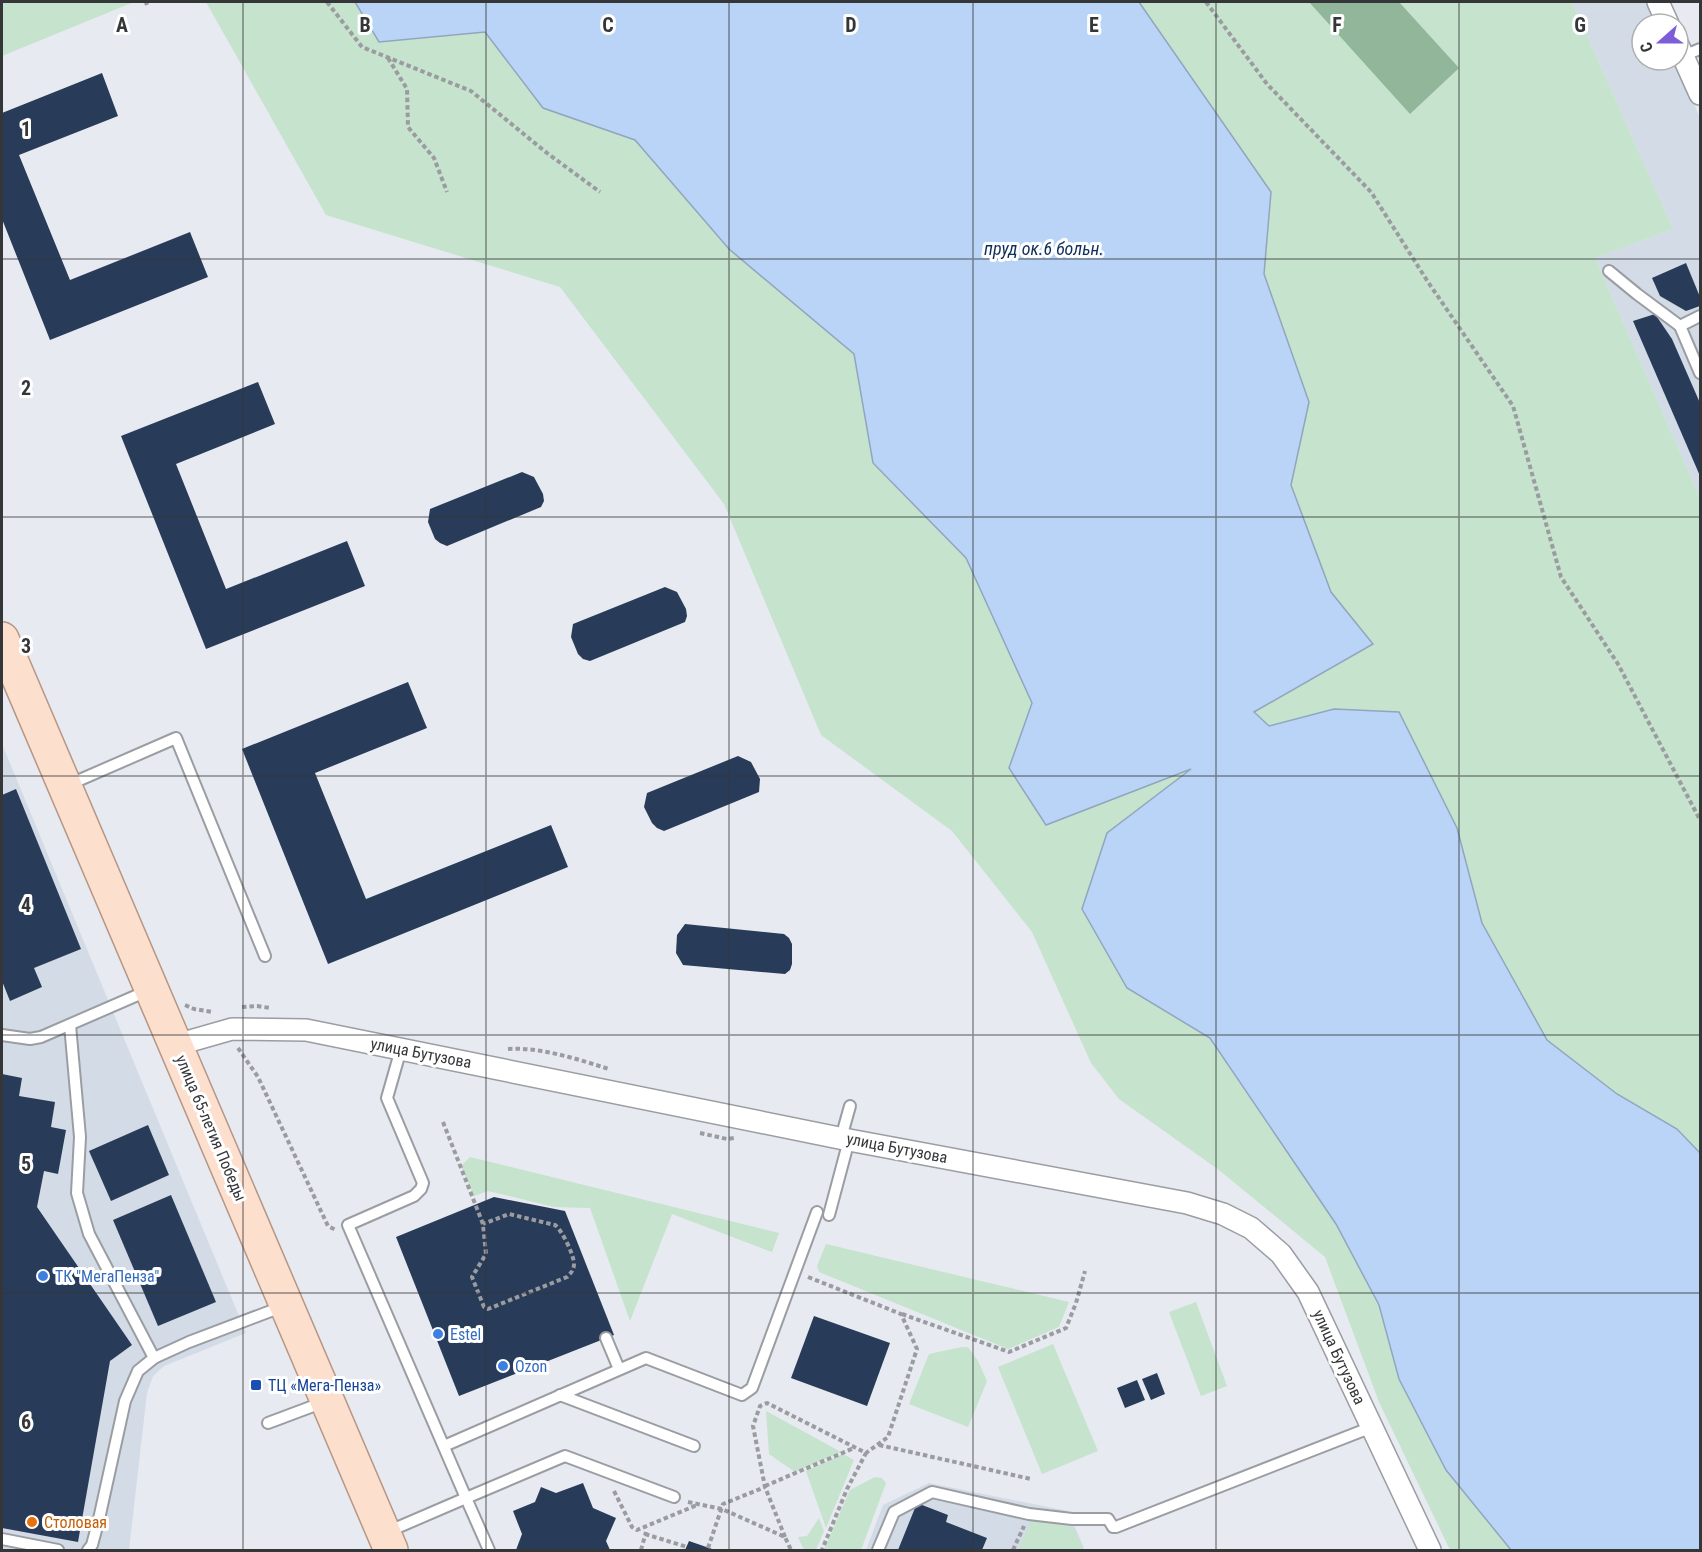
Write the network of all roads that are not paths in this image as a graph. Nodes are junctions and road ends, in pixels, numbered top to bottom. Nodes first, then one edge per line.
1 (1690, 59) edge
2 (1701, 94) edge
3 (1610, 271) dead end
4 (1701, 316) edge
5 (1680, 326) junction
6 (1701, 373) edge
7 (2, 639) edge
8 (2, 682) edge
9 (30, 706) junction
10 (65, 786) junction
11 (265, 956) dead end
12 (152, 989) junction
13 (70, 1025) junction
14 (2, 1035) edge
15 (176, 1045) junction
16 (401, 1048) junction
17 (849, 1106) dead end
18 (845, 1139) junction
19 (817, 1212) dead end
20 (829, 1215) dead end
21 (286, 1305) junction
22 (606, 1338) dead end
23 (154, 1358) junction
24 (619, 1369) junction
25 (560, 1395) junction
26 (327, 1401) junction
27 (268, 1423) dead end
28 (1372, 1427) junction
29 (444, 1446) junction
30 (694, 1446) dead end
31 (674, 1497) road end
32 (466, 1498) junction
33 (2, 1539) edge
34 (387, 1542) edge
35 (58, 1551) edge
36 (88, 1551) edge
37 (489, 1551) edge
38 (878, 1551) edge
39 (1430, 1551) edge

1 - 2 street
3 - 5 lane
4 - 5 lane
5 - 6 lane
7 - 9 main road, улица 65-летия Победы
8 - 9 main road
9 - 10 main road, улица 65-летия Победы
10 - 11 lane
10 - 12 main road, улица 65-летия Победы
12 - 13 lane
12 - 15 main road, улица 65-летия Победы
13 - 14 lane
13 - 23 lane
15 - 16 street, улица Бутузова
15 - 21 main road, улица 65-летия Победы
16 - 18 street, улица Бутузова
16 - 29 lane
17 - 18 lane
18 - 20 lane
18 - 28 street, улица Бутузова
19 - 24 lane
21 - 23 lane
21 - 26 main road, улица 65-летия Победы
22 - 24 lane
23 - 36 lane
24 - 25 lane
25 - 29 lane
25 - 30 lane
26 - 27 lane
26 - 34 main road, улица 65-летия Победы
28 - 38 lane
28 - 39 street, улица Бутузова
29 - 32 lane
31 - 32 lane
32 - 34 lane
32 - 37 lane
33 - 35 lane

